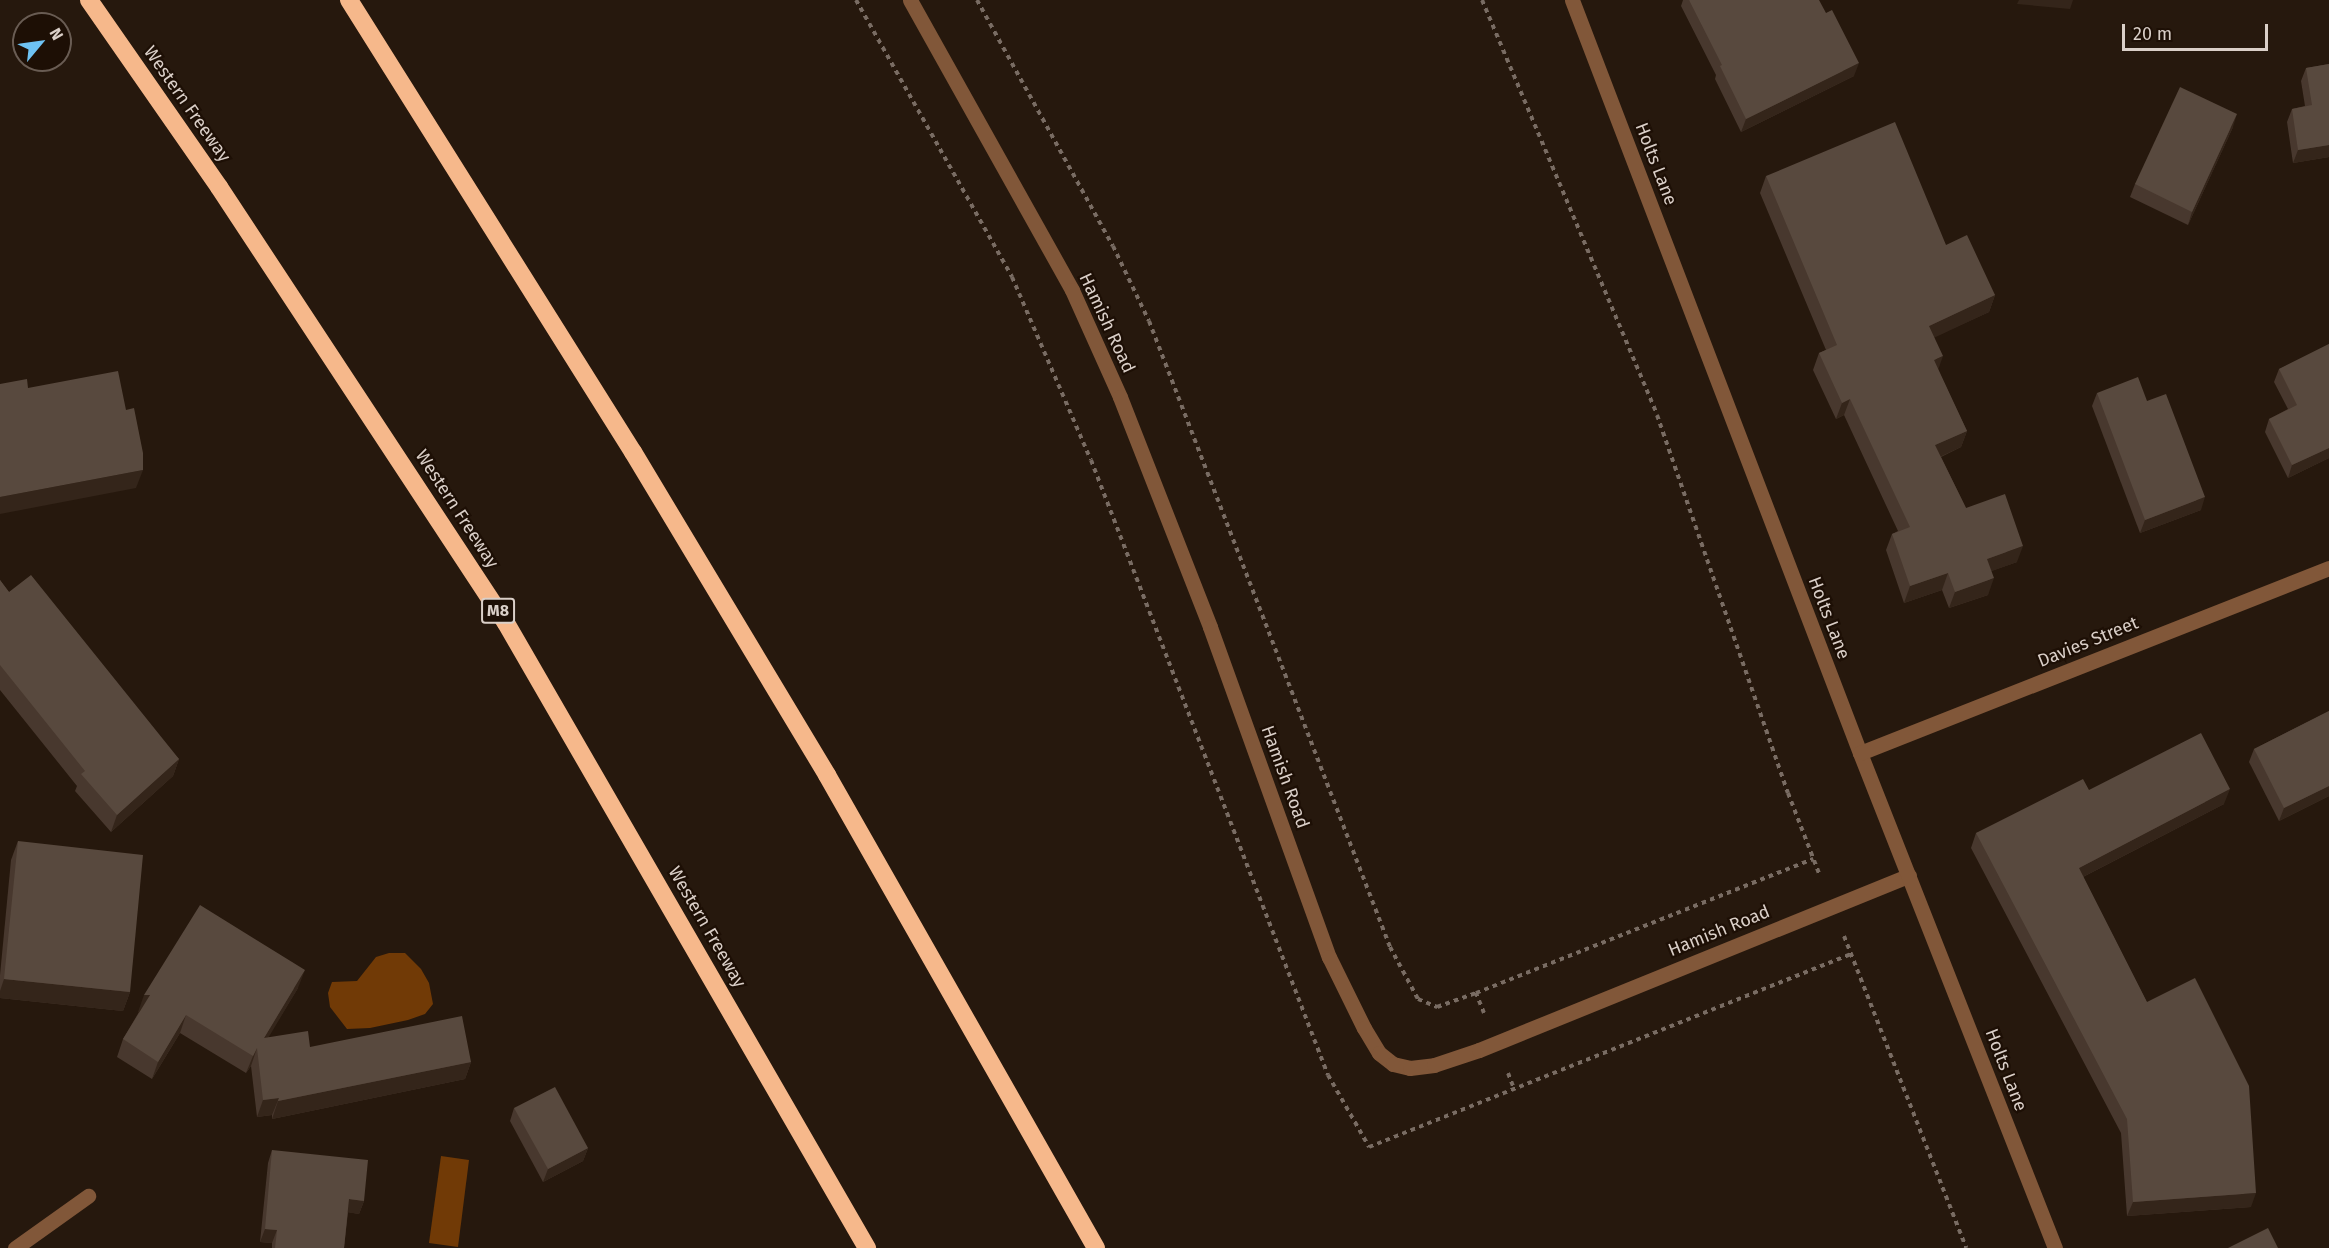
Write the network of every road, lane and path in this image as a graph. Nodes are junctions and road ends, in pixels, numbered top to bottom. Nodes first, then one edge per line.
1 (89, 0) edge
2 (349, 0) edge
3 (856, 0) edge
4 (910, 0) edge
5 (977, 0) edge
6 (1482, 0) edge
7 (1572, 0) edge
8 (876, 36) dead end
9 (2329, 568) edge
10 (1860, 753) junction
11 (1813, 859) junction
12 (1909, 875) junction
13 (1832, 906) junction
14 (1476, 993) junction
15 (1496, 1043) junction
16 (1514, 1089) dead end
17 (88, 1196) dead end
18 (15, 1248) edge
19 (867, 1248) edge
20 (1096, 1248) edge
21 (1966, 1248) edge
22 (2055, 1248) edge

1 - 19 highway, Western Freeway / M8
2 - 20 highway
3 - 8 path
4 - 15 street, Hamish Road
5 - 14 path
6 - 11 path
7 - 10 street, Holts Lane
9 - 10 street, Davies Street
10 - 12 street, Holts Lane
11 - 13 path
11 - 14 path
12 - 13 street, Hamish Road
12 - 22 street, Holts Lane
13 - 15 street, Hamish Road
13 - 21 path
14 - 15 path
15 - 16 path
17 - 18 street

